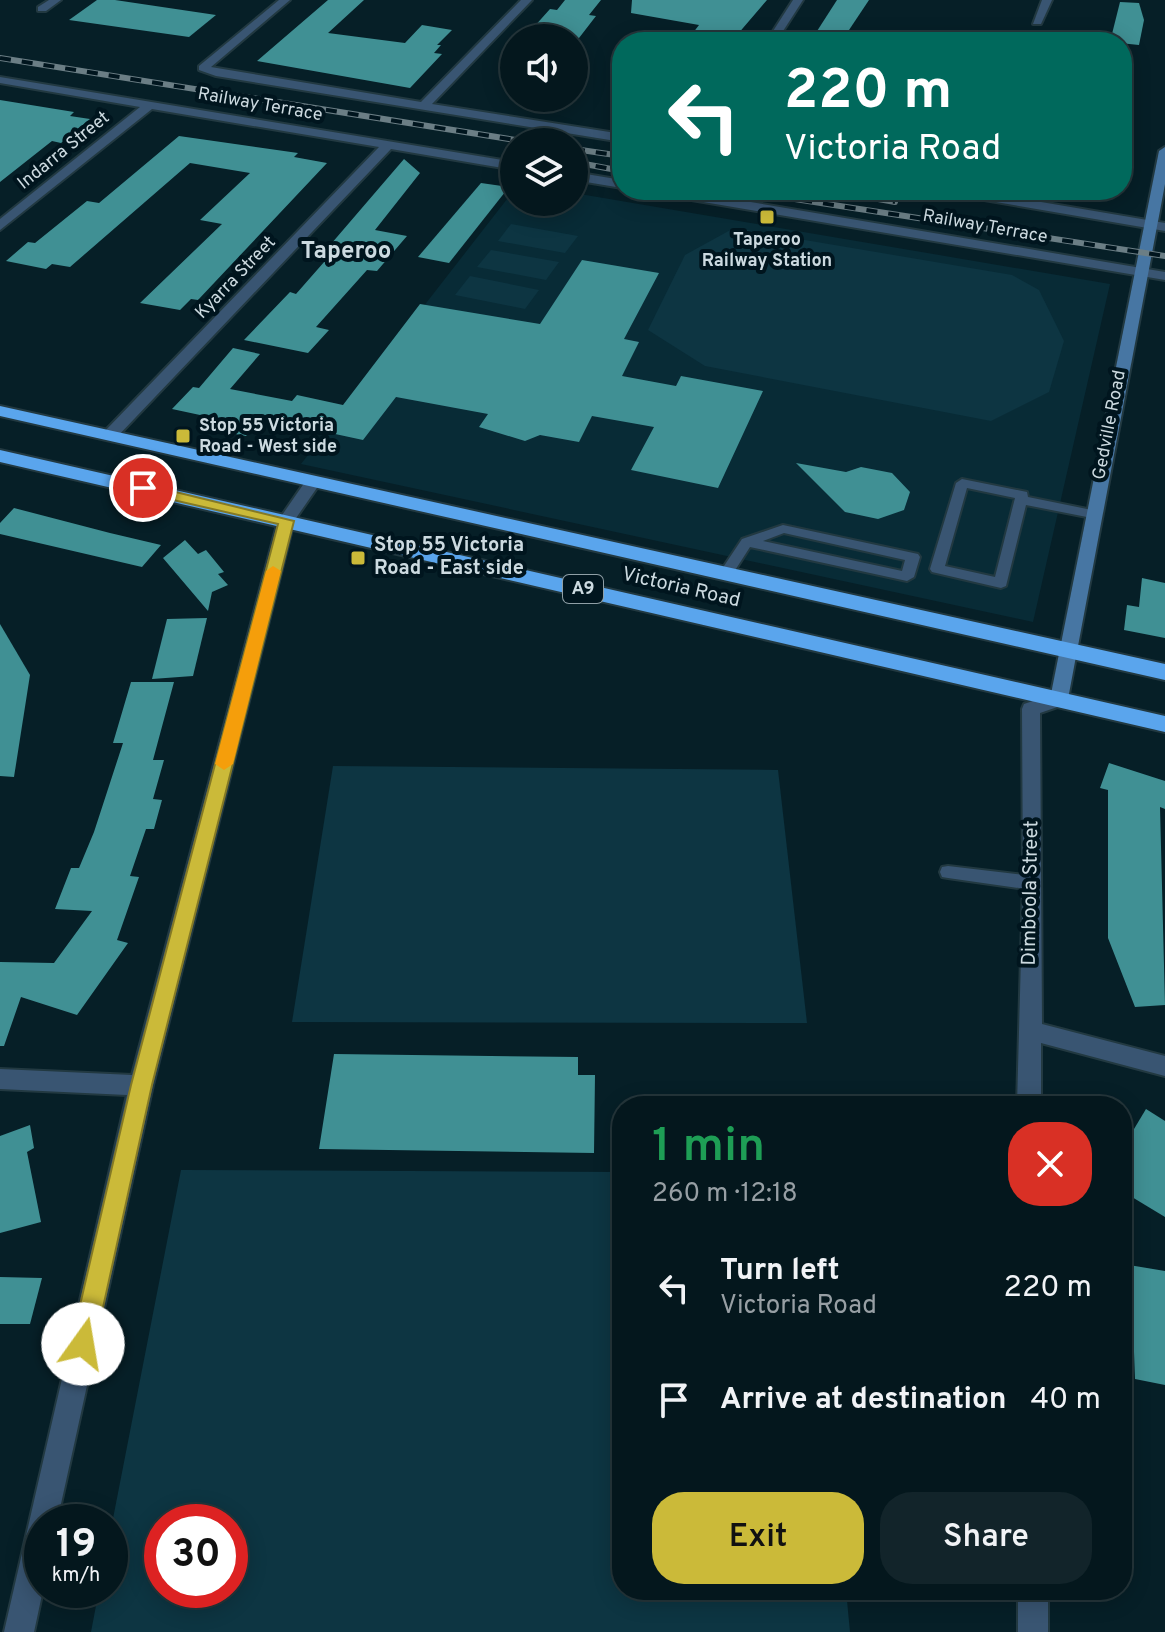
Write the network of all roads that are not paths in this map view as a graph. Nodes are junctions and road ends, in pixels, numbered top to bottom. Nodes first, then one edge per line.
1 (56, 0) edge
2 (285, 0) edge
3 (527, 0) edge
4 (798, 0) edge
5 (1047, 0) edge
6 (42, 9) dead end
7 (1037, 22) dead end
8 (777, 32) edge
9 (0, 80) edge
10 (150, 105) junction
11 (423, 107) junction
12 (612, 136) edge
13 (388, 145) junction
14 (1165, 151) edge
15 (500, 164) edge
16 (588, 178) edge
17 (612, 182) edge
18 (716, 200) edge
19 (1017, 200) edge
20 (1158, 225) edge
21 (0, 226) edge
22 (1141, 271) junction
23 (1165, 276) edge
24 (0, 411) edge
25 (110, 435) junction
26 (0, 456) edge
27 (313, 482) junction
28 (1021, 500) junction
29 (1092, 514) junction
30 (286, 521) junction
31 (747, 542) junction
32 (727, 572) junction
33 (1067, 651) junction
34 (1165, 672) edge
35 (1059, 699) junction
36 (1165, 724) edge
37 (948, 872) dead end
38 (1033, 883) junction
39 (1028, 1030) junction
40 (1165, 1066) edge
41 (0, 1079) edge
42 (141, 1085) junction
43 (1029, 1096) edge
44 (48, 1504) edge
45 (1033, 1600) edge
46 (24, 1608) edge
47 (19, 1632) edge
48 (1033, 1632) edge

1 - 6 street
2 - 11 street, Railway Terrace
3 - 11 street
4 - 8 street
5 - 7 street
9 - 10 street, Railway Terrace
10 - 13 street, Railway Terrace
10 - 21 street, Indarra Street
11 - 12 street, Railway Terrace
13 - 15 street, Railway Terrace
13 - 25 street, Kyarra Street
14 - 20 street, Gedville Road
16 - 17 street
18 - 22 street, Railway Terrace
19 - 20 street, Railway Terrace
20 - 22 street, Gedville Road
22 - 23 street, Railway Terrace
22 - 29 street, Gedville Road
24 - 25 highway, Victoria Road / A9
25 - 27 highway, Victoria Road / A9
26 - 30 highway, Victoria Road / A9
27 - 30 street
27 - 32 highway, Victoria Road / A9
28 - 28 lane
28 - 29 lane
29 - 33 street, Gedville Road
30 - 35 highway, Victoria Road / A9
30 - 42 street
31 - 31 lane
31 - 32 lane
32 - 33 highway, Victoria Road / A9
33 - 34 highway, Victoria Road / A9
33 - 35 street, Gedville Road
35 - 36 highway, Victoria Road / A9
35 - 38 street, Dimboola Street
37 - 38 lane
38 - 39 street, Dimboola Street
39 - 40 street
39 - 43 street, Dimboola Street
41 - 42 street
42 - 44 street
45 - 48 street
46 - 47 street

